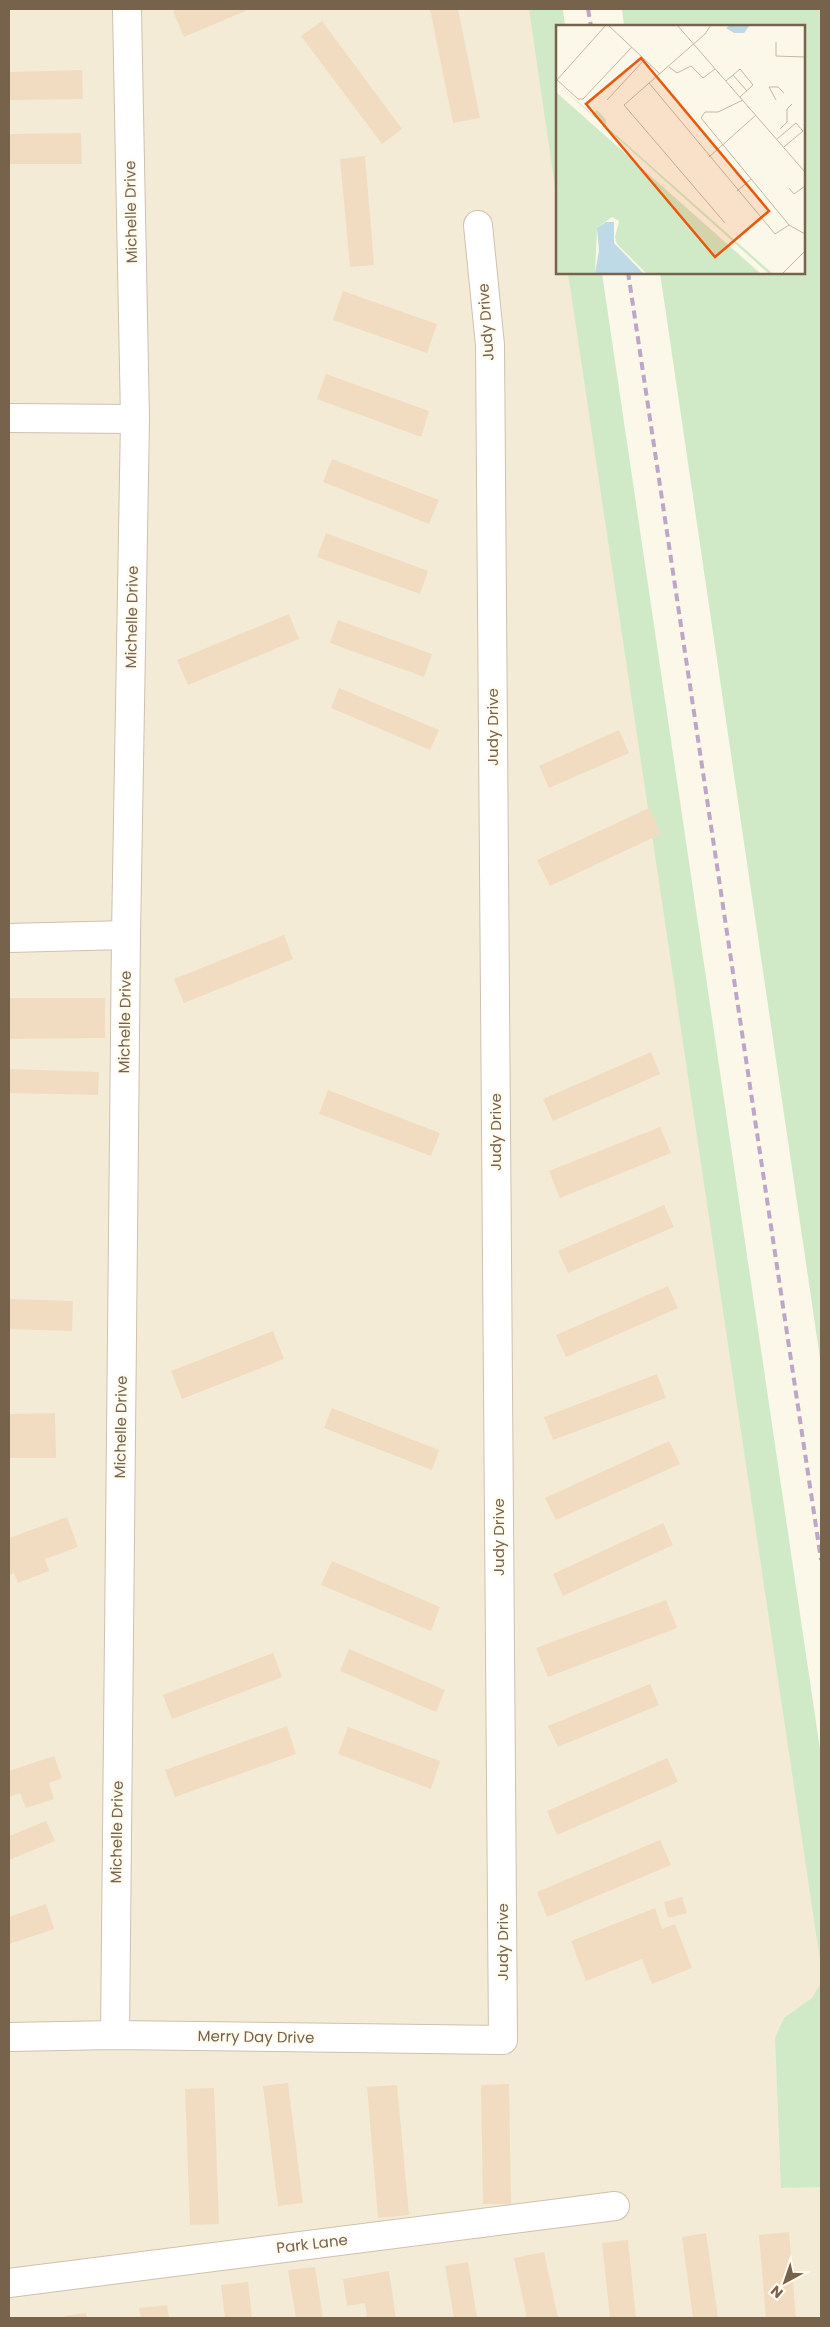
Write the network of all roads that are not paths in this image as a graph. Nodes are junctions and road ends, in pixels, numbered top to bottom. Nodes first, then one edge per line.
1 (127, 9) edge
2 (478, 225) dead end
3 (9, 418) edge
4 (135, 419) junction
5 (126, 934) junction
6 (9, 938) edge
7 (115, 2035) junction
8 (9, 2036) edge
9 (503, 2040) joint
10 (615, 2206) dead end
11 (9, 2283) edge

1 - 4 street, Michelle Drive
2 - 9 street, Judy Drive
3 - 4 street
4 - 5 street, Michelle Drive
5 - 6 street
5 - 7 street, Michelle Drive
7 - 8 street, Merry Day Drive
7 - 9 street, Merry Day Drive
10 - 11 street, Park Lane

